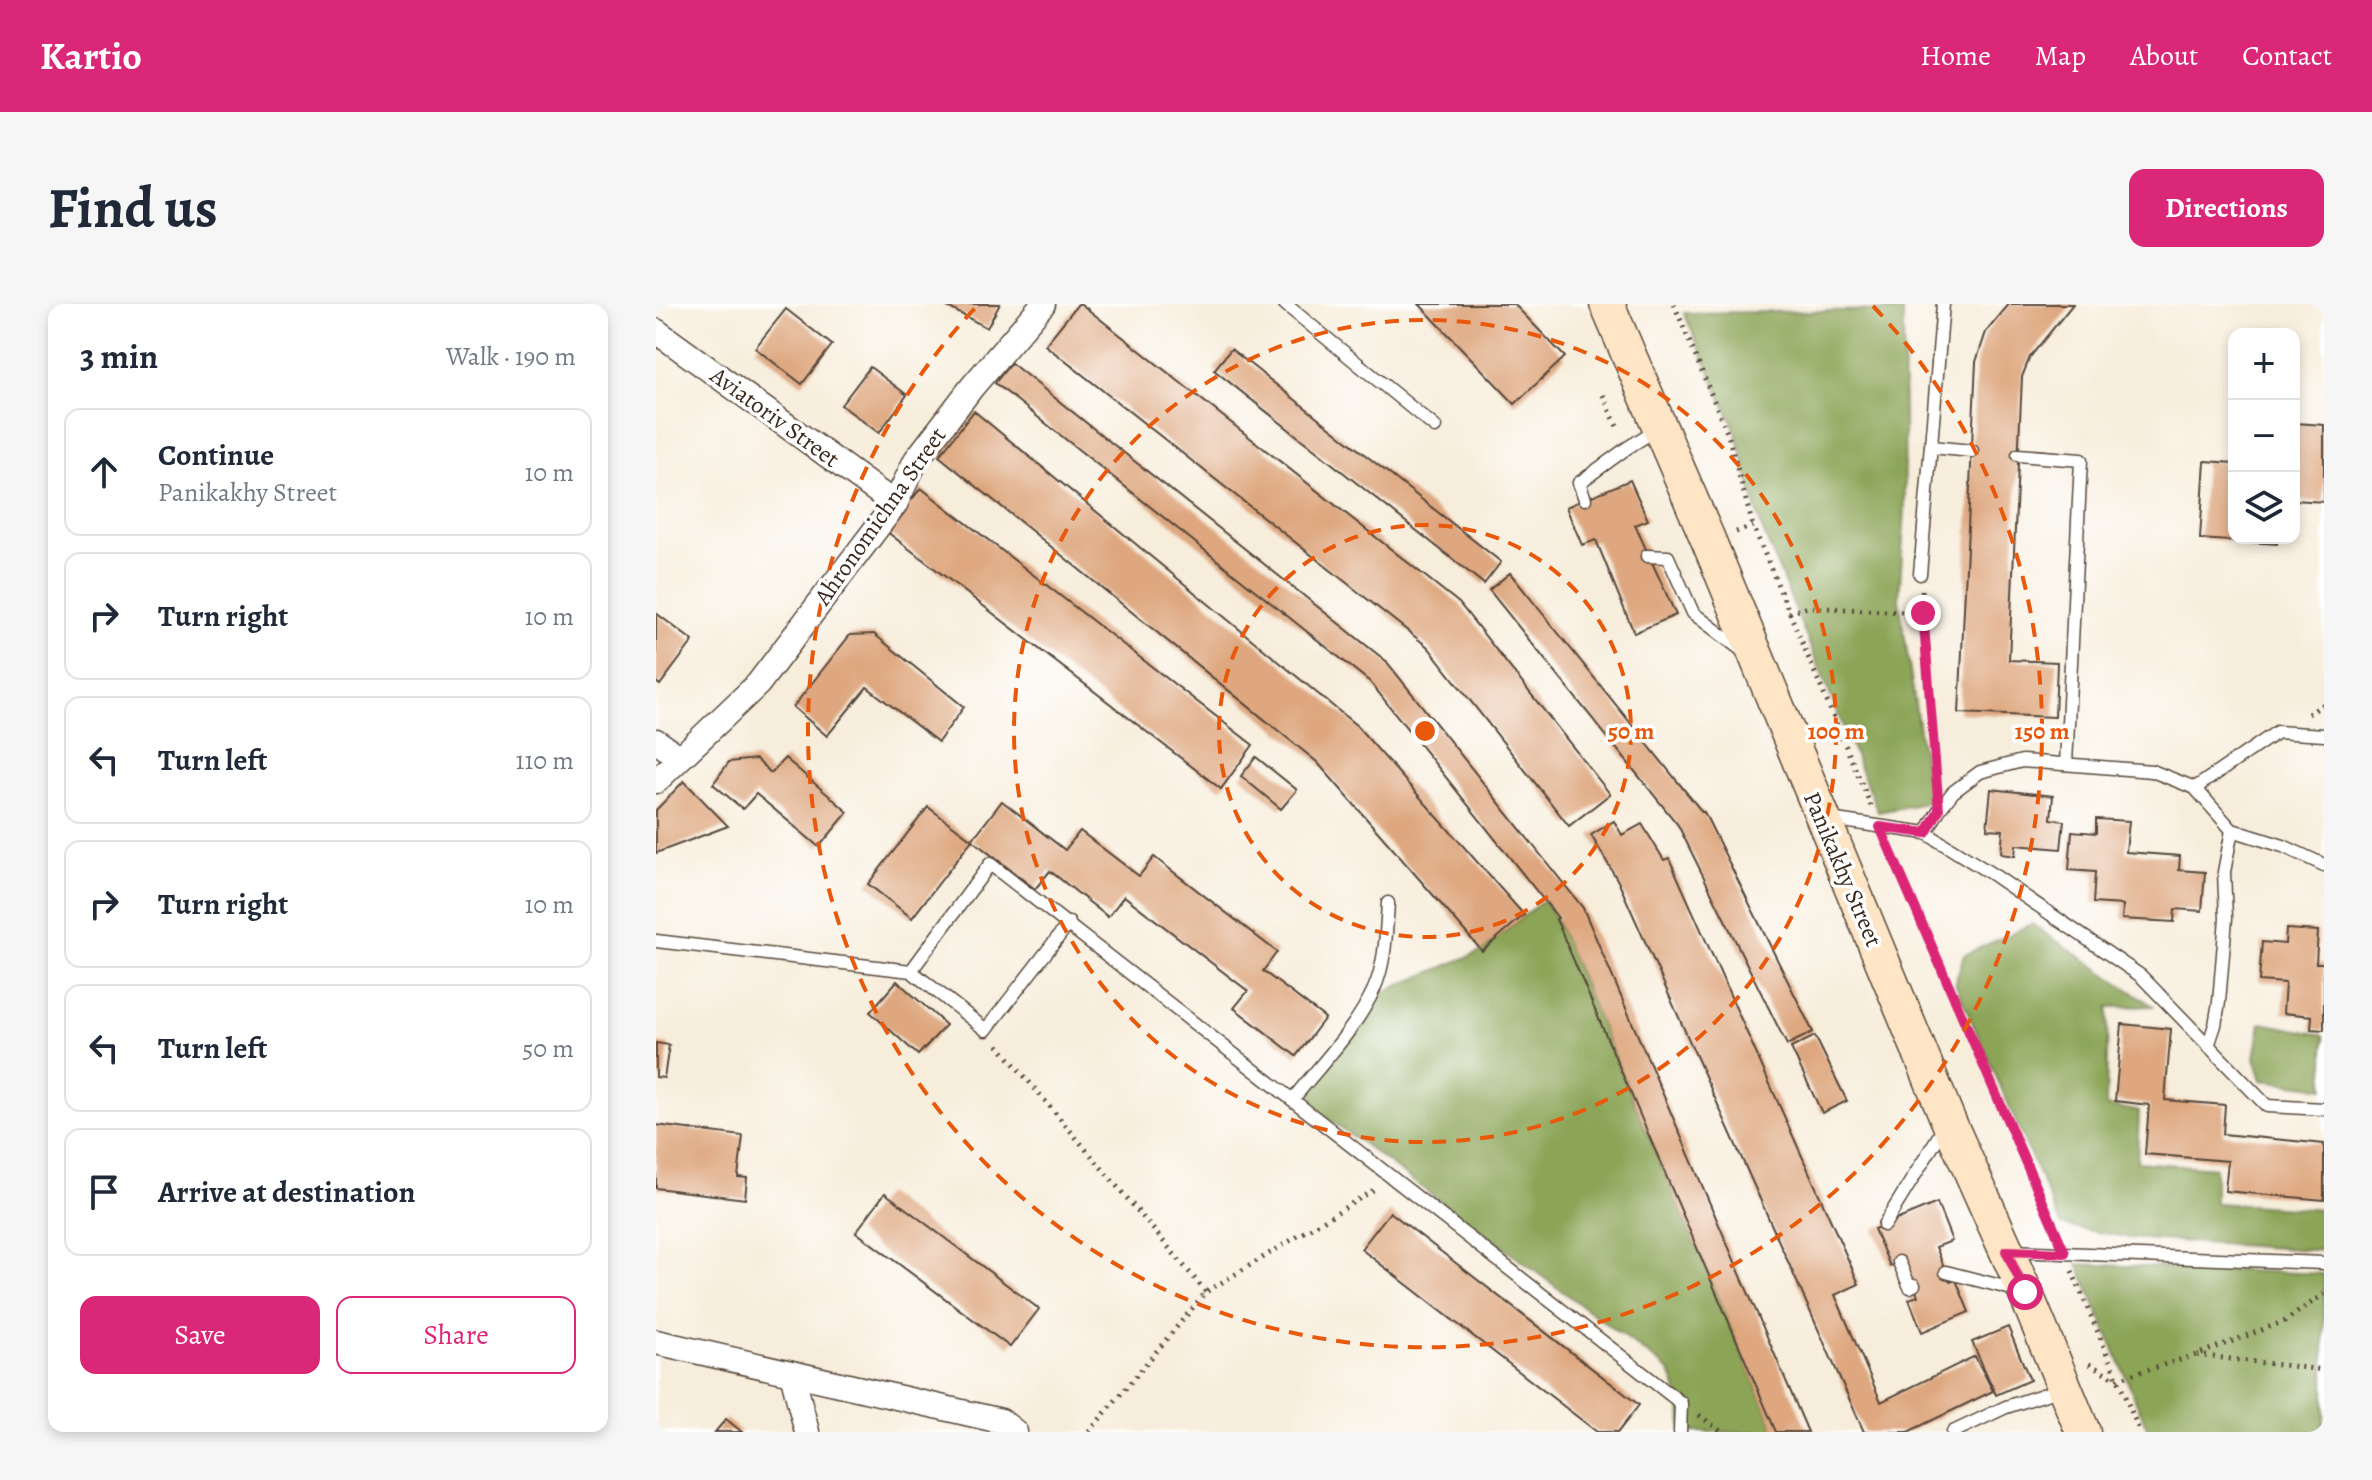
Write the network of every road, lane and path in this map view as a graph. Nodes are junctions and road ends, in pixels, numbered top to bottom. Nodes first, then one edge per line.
1 (1043, 304) edge
2 (1285, 304) edge
3 (1608, 304) edge
4 (1674, 304) edge
5 (1943, 304) edge
6 (656, 331) edge
7 (1603, 395) dead end
8 (1435, 427) dead end
9 (1660, 427) junction
10 (1931, 447) junction
11 (1627, 448) junction
12 (1972, 451) dead end
13 (2018, 455) dead end
14 (1585, 499) dead end
15 (895, 504) junction
16 (1753, 526) junction
17 (1709, 542) junction
18 (1647, 556) dead end
19 (1920, 574) dead end
20 (1789, 613) junction
21 (1757, 661) junction
22 (2324, 735) edge
23 (656, 741) edge
24 (679, 757) junction
25 (2066, 764) junction
26 (656, 781) edge
27 (2195, 788) junction
28 (1939, 810) junction
29 (1822, 818) junction
30 (1880, 827) junction
31 (2232, 830) junction
32 (1926, 833) junction
33 (2324, 865) edge
34 (1388, 903) dead end
35 (1069, 923) junction
36 (656, 941) edge
37 (911, 971) junction
38 (986, 1030) junction
39 (2208, 1046) junction
40 (1293, 1099) junction
41 (2324, 1109) edge
42 (1948, 1120) junction
43 (1394, 1178) junction
44 (1884, 1225) dead end
45 (2006, 1251) junction
46 (2065, 1253) junction
47 (1899, 1262) dead end
48 (2324, 1263) edge
49 (1946, 1272) dead end
50 (1914, 1285) dead end
51 (1206, 1292) junction
52 (2025, 1292) junction
53 (2324, 1294) edge
54 (656, 1342) edge
55 (2196, 1355) junction
56 (2324, 1370) edge
57 (792, 1373) junction
58 (2070, 1373) junction
59 (2117, 1379) junction
60 (807, 1432) edge
61 (1015, 1432) edge
62 (1089, 1432) edge
63 (1680, 1432) edge
64 (1953, 1432) edge
65 (2083, 1432) edge
66 (2140, 1432) edge

1 - 15 street, Ahronomichna Street
2 - 8 lane
3 - 9 street, Panikakhy Street
4 - 16 path
5 - 10 lane
6 - 15 street, Aviatoriv Street
7 - 11 path
9 - 11 lane
9 - 17 street, Panikakhy Street
10 - 12 lane
10 - 19 lane
11 - 14 lane
13 - 25 lane
15 - 24 street, Ahronomichna Street
16 - 17 path
16 - 20 path
17 - 21 street, Panikakhy Street
18 - 21 lane
20 - 28 path
20 - 30 path
21 - 29 street, Panikakhy Street
22 - 27 lane
23 - 24 street
24 - 26 street, Ahronomichna Street
25 - 27 lane
25 - 28 lane
27 - 31 lane
28 - 32 lane
29 - 30 lane
29 - 42 street, Panikakhy Street
30 - 32 lane
30 - 46 path
31 - 33 lane
31 - 39 lane
32 - 39 lane
34 - 40 lane
35 - 37 lane
35 - 38 lane
35 - 40 lane
36 - 37 lane
37 - 38 lane
38 - 51 path
39 - 41 lane
40 - 43 lane
42 - 44 lane
42 - 45 street, Panikakhy Street
43 - 51 path
43 - 63 lane
45 - 46 lane
45 - 52 street, Panikakhy Street
46 - 48 lane
46 - 59 path
47 - 50 lane
49 - 52 lane
51 - 62 path
52 - 58 street, Panikakhy Street
53 - 55 path
54 - 57 street
55 - 56 path
55 - 59 path
57 - 60 street
57 - 61 street
58 - 59 path
58 - 64 lane
58 - 65 street, Panikakhy Street
59 - 66 path

